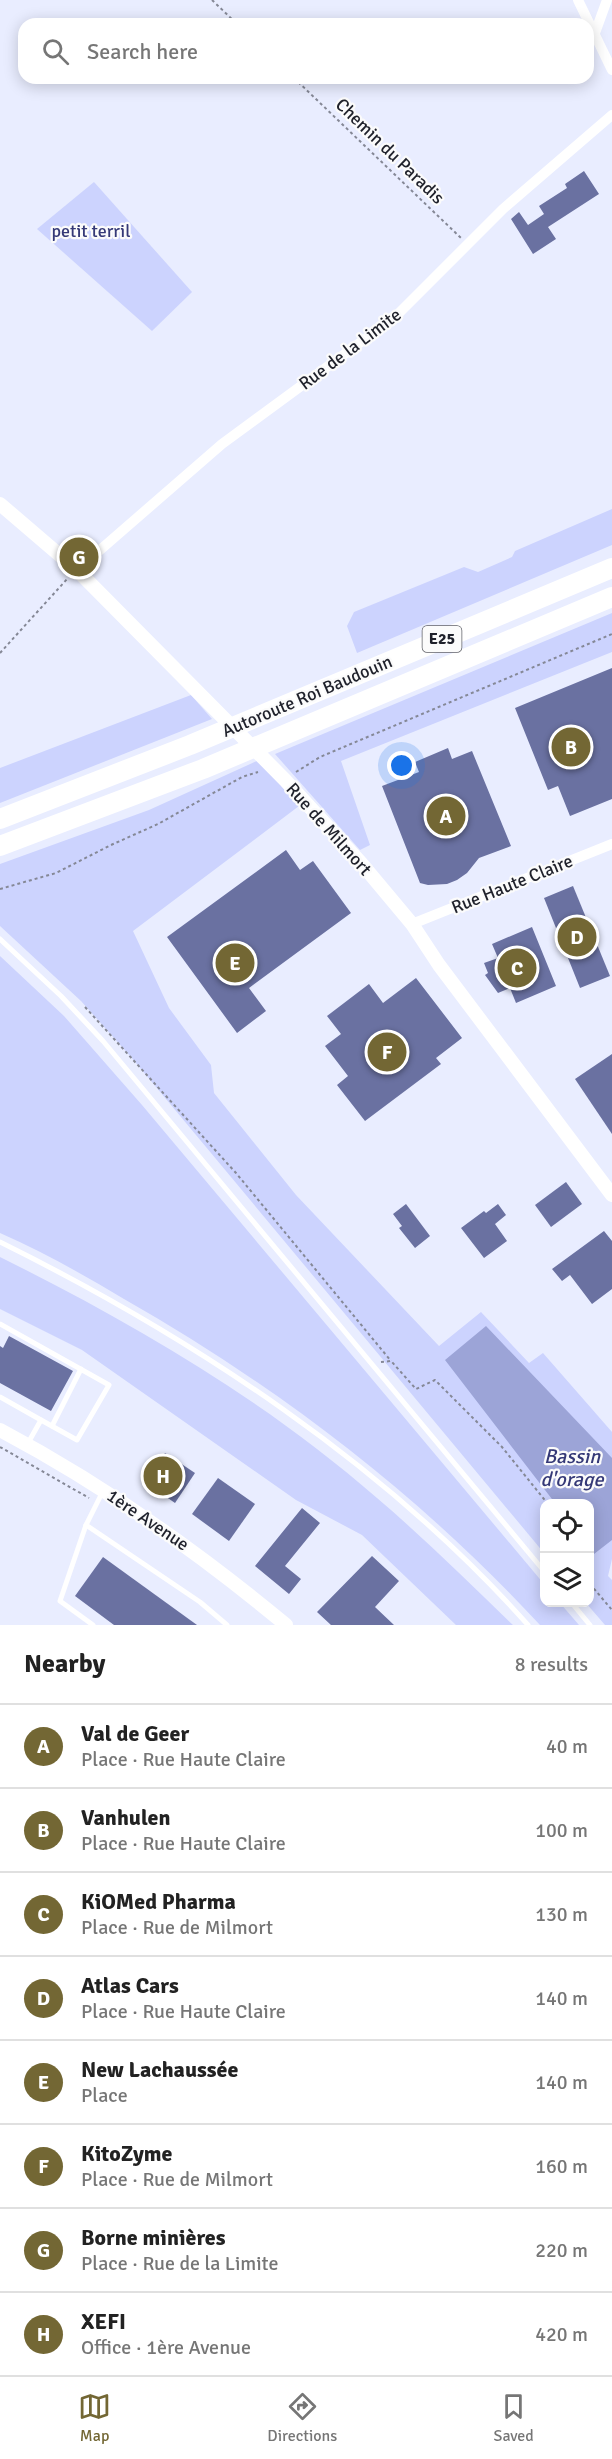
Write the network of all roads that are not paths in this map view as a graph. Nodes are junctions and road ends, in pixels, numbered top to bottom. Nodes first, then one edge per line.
1 (578, 0) edge
2 (607, 0) edge
3 (587, 18) edge
4 (595, 33) joint
5 (612, 70) edge
6 (612, 115) edge
7 (0, 504) edge
8 (612, 568) edge
9 (76, 570) junction
10 (612, 597) edge
11 (0, 819) edge
12 (612, 844) edge
13 (0, 846) edge
14 (412, 924) junction
15 (0, 939) edge
16 (612, 1195) edge
17 (0, 1242) edge
18 (0, 1324) edge
19 (81, 1370) junction
20 (0, 1397) edge
21 (41, 1420) junction
22 (52, 1426) junction
23 (0, 1430) edge
24 (27, 1444) junction
25 (100, 1496) junction
26 (86, 1526) junction
27 (540, 1566) edge
28 (575, 1607) edge
29 (93, 1625) edge
30 (227, 1625) edge
31 (286, 1625) edge
32 (528, 1625) edge
33 (590, 1625) edge

1 - 3 street
2 - 4 street
4 - 5 street
6 - 9 street, Rue de la Limite
7 - 9 street, Rue de Milmort
8 - 11 highway, Autoroute Roi Baudouin / E25
9 - 14 street, Rue de Milmort
10 - 13 highway, Autoroute Roi Baudouin / E25
12 - 14 street, Rue Haute Claire
14 - 16 street, Rue de Milmort
15 - 27 lane
17 - 32 lane
18 - 19 lane
19 - 22 lane
19 - 22 lane
20 - 21 lane
21 - 22 lane
21 - 24 lane
23 - 24 street, 1ère Avenue
24 - 25 street, 1ère Avenue
25 - 26 lane
25 - 31 street, 1ère Avenue
26 - 29 lane
26 - 30 lane
28 - 33 lane

